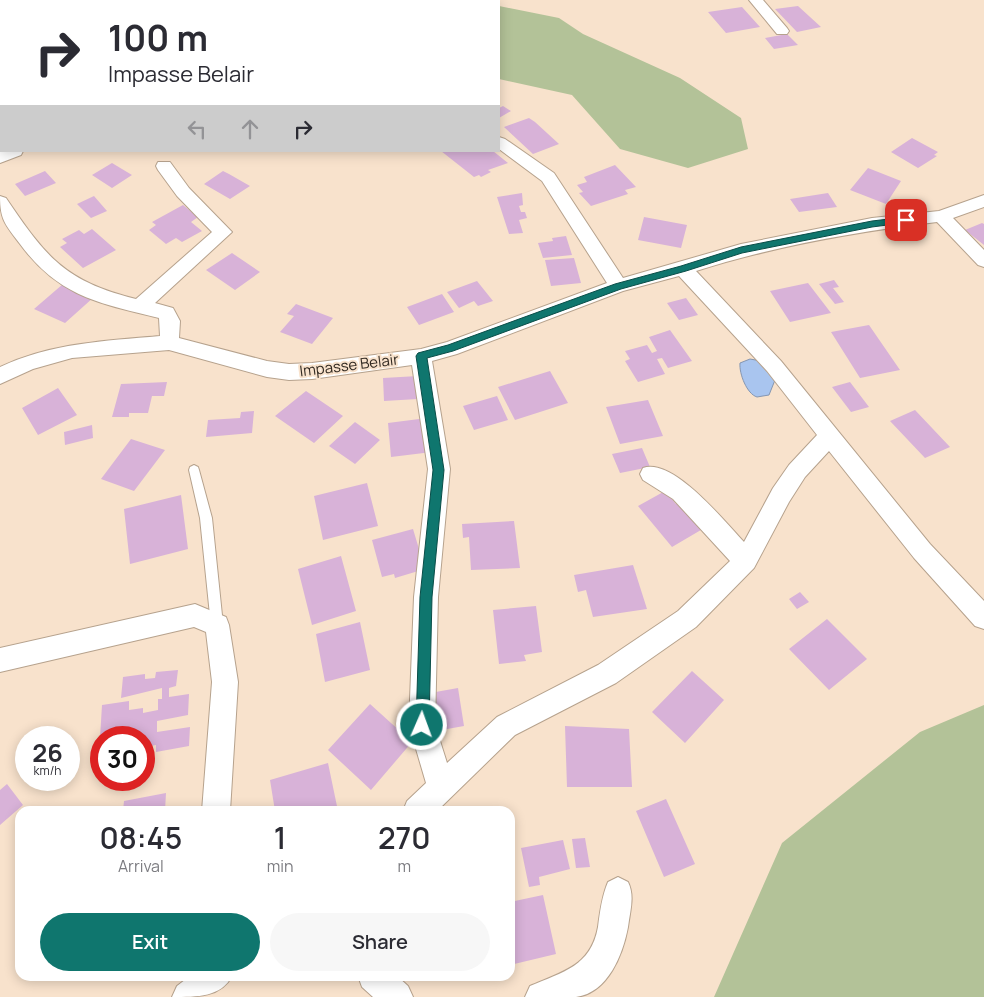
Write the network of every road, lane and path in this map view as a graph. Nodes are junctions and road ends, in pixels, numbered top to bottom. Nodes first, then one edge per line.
1 (756, 0) edge
2 (782, 31) dead end
3 (500, 143) edge
4 (12, 152) edge
5 (0, 158) edge
6 (164, 166) dead end
7 (984, 201) edge
8 (0, 202) edge
9 (941, 216) junction
10 (984, 261) edge
11 (683, 269) junction
12 (618, 286) junction
13 (140, 306) junction
14 (169, 344) junction
15 (421, 356) junction
16 (0, 376) edge
17 (830, 435) junction
18 (194, 470) dead end
19 (651, 474) dead end
20 (746, 561) junction
21 (984, 618) edge
22 (217, 625) junction
23 (0, 660) edge
24 (441, 787) junction
25 (216, 806) edge
26 (422, 806) edge
27 (618, 892) dead end
28 (379, 981) edge
29 (397, 997) edge
30 (541, 997) edge

1 - 2 street
3 - 12 street
4 - 5 street
6 - 13 street
7 - 9 street, Impasse Belair
8 - 13 street
9 - 10 street
9 - 11 street, Impasse Belair
11 - 12 street, Impasse Belair
11 - 17 street
12 - 15 street, Impasse Belair
13 - 14 street
14 - 15 street, Impasse Belair
14 - 16 street, Impasse Belair
15 - 24 street
17 - 20 street
17 - 21 street
18 - 22 lane
19 - 20 street
20 - 24 street
22 - 23 street
22 - 25 street
24 - 26 street
27 - 30 street
28 - 29 street

